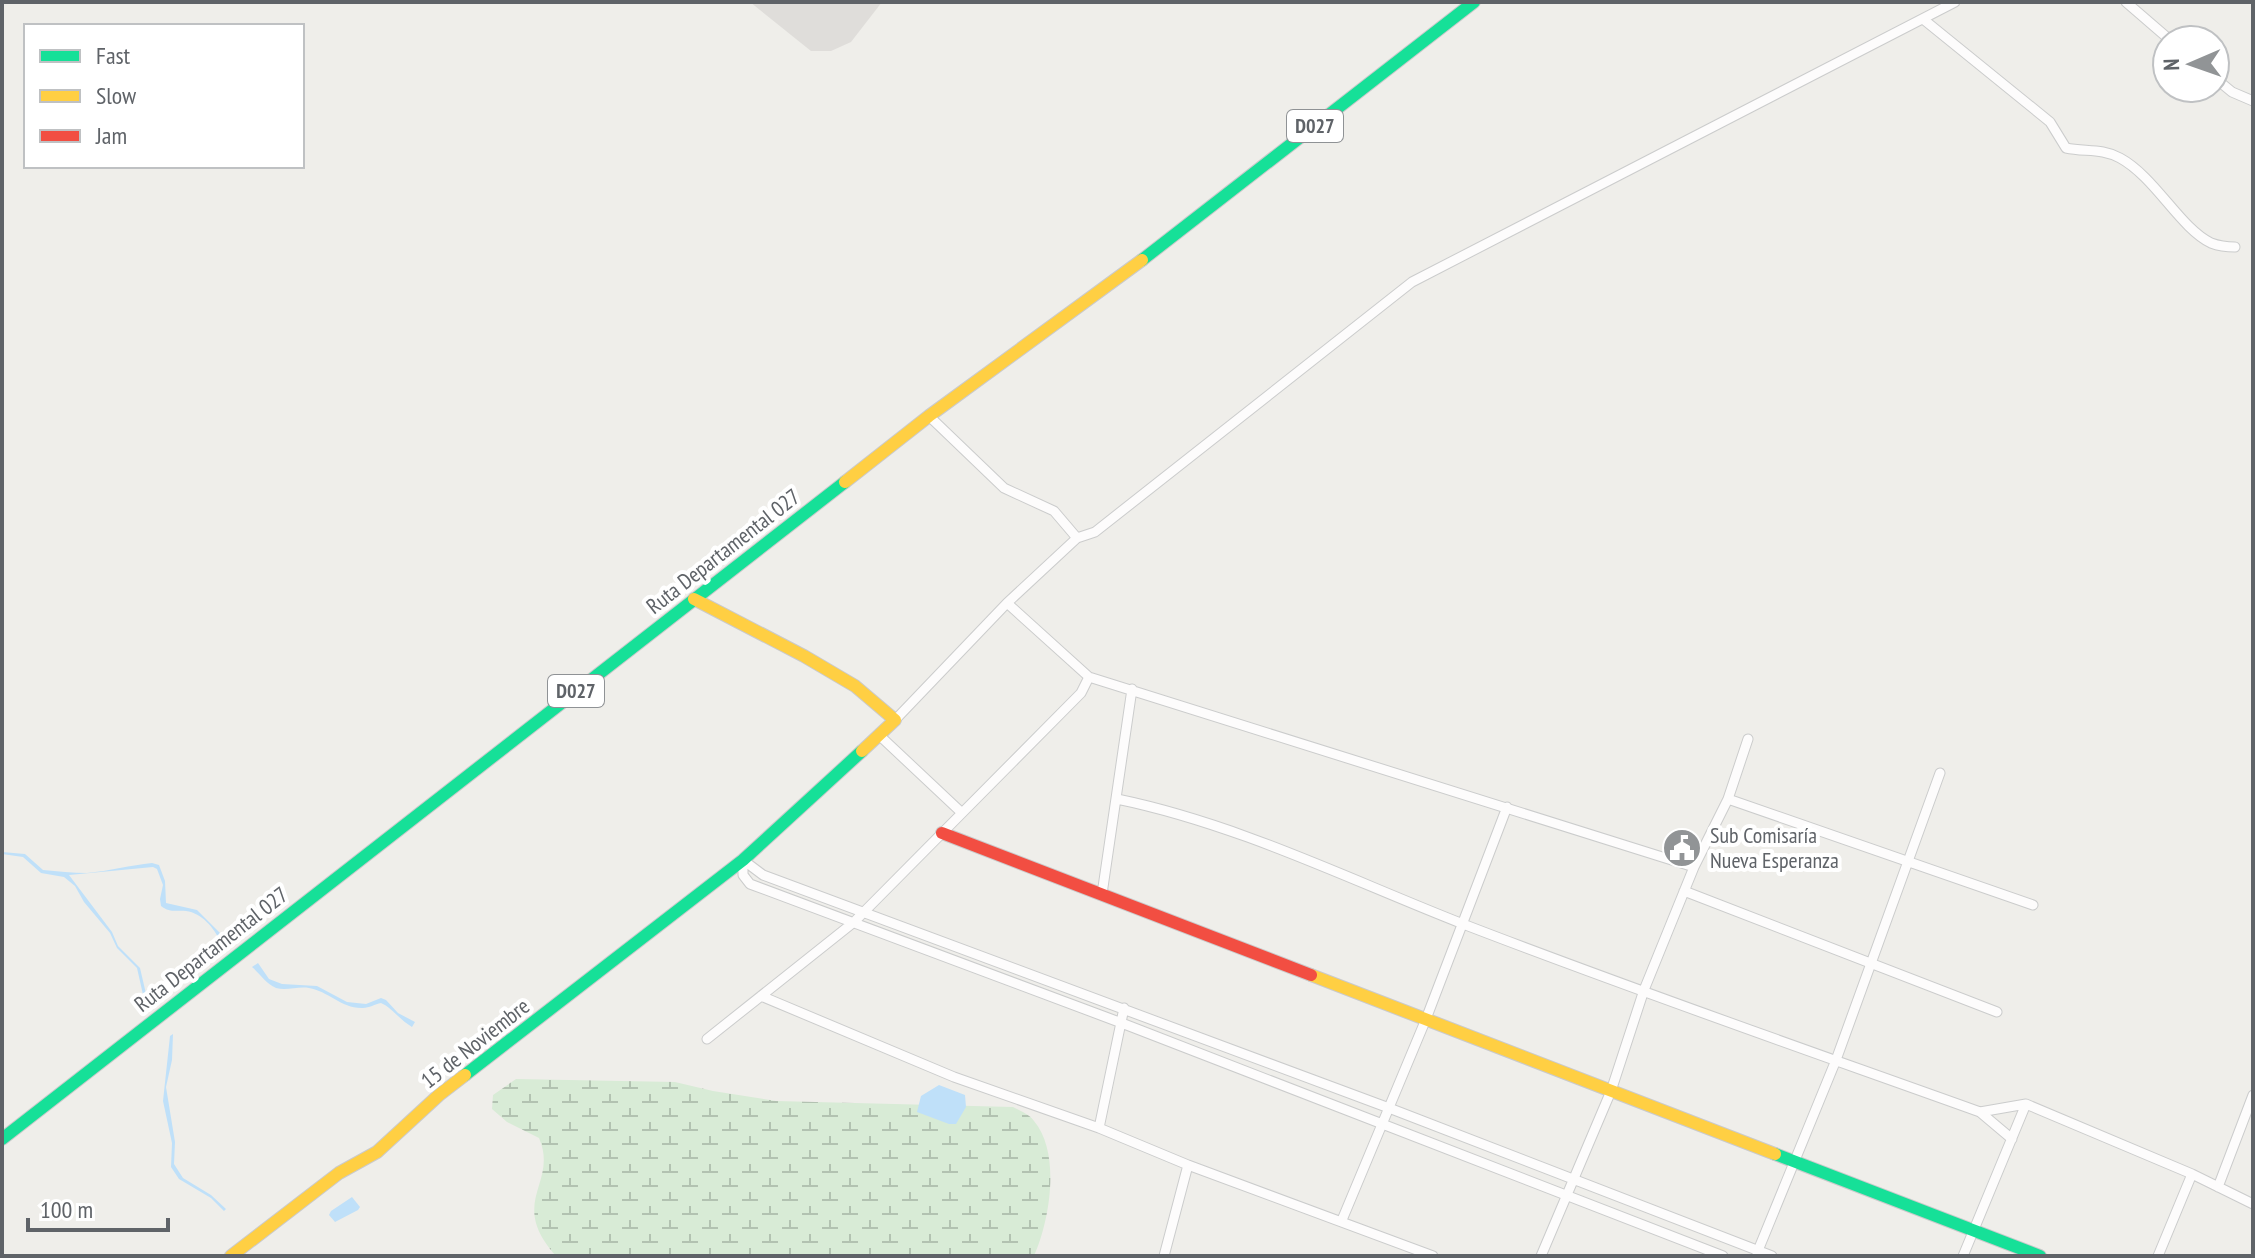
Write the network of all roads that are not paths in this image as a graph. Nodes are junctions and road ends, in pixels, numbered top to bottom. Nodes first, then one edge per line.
1 (1474, 2) edge
2 (1955, 2) edge
3 (2126, 2) edge
4 (1923, 19) junction
5 (2151, 24) edge
6 (2231, 91) edge
7 (2253, 101) edge
8 (2235, 247) dead end
9 (929, 416) junction
10 (1077, 538) junction
11 (694, 599) junction
12 (1007, 603) junction
13 (1089, 677) junction
14 (1132, 689) junction
15 (895, 720) junction
16 (879, 735) junction
17 (1748, 739) dead end
18 (1940, 773) dead end
19 (1117, 799) junction
20 (1728, 799) junction
21 (1507, 807) junction
22 (962, 813) junction
23 (942, 833) junction
24 (743, 860) junction
25 (1907, 861) junction
26 (1694, 867) junction
27 (1684, 891) junction
28 (1102, 894) junction
29 (2033, 905) dead end
30 (864, 911) junction
31 (854, 922) junction
32 (1463, 923) junction
33 (1871, 963) junction
34 (1644, 990) junction
35 (761, 996) junction
36 (1124, 1008) junction
37 (1997, 1012) dead end
38 (1426, 1019) junction
39 (1119, 1022) junction
40 (707, 1039) dead end
41 (1836, 1060) junction
42 (1611, 1091) junction
43 (2253, 1095) edge
44 (2026, 1104) junction
45 (1389, 1108) junction
46 (1980, 1112) junction
47 (1382, 1126) junction
48 (1099, 1128) junction
49 (2, 1139) edge
50 (2012, 1139) junction
51 (1795, 1160) junction
52 (1188, 1165) junction
53 (2192, 1174) junction
54 (1573, 1179) junction
55 (2218, 1187) junction
56 (1566, 1196) junction
57 (2253, 1204) edge
58 (1342, 1220) junction
59 (1974, 1231) junction
60 (1756, 1253) edge
61 (231, 1256) edge
62 (1164, 1256) edge
63 (1433, 1256) edge
64 (1541, 1256) edge
65 (1723, 1256) edge
66 (1772, 1256) edge
67 (1963, 1256) edge
68 (2040, 1256) edge
69 (2158, 1256) edge

1 - 9 street, Ruta Departamental 027 / D027
2 - 4 street
3 - 5 street
4 - 8 street
4 - 10 street
6 - 7 street
9 - 10 street
9 - 11 street, Ruta Departamental 027 / D027
10 - 12 street
11 - 15 street
11 - 49 street, Ruta Departamental 027 / D027
12 - 13 street
12 - 15 street
13 - 14 street
13 - 22 street
14 - 19 street
14 - 21 street
15 - 16 street, 15 de Noviembre
16 - 22 street
16 - 24 street, 15 de Noviembre
17 - 20 street
18 - 25 street
19 - 28 street
19 - 32 street
20 - 25 street
20 - 26 street
21 - 26 street
21 - 32 street
22 - 23 street
23 - 28 street
23 - 30 street
24 - 30 street
24 - 31 street
24 - 61 street, 15 de Noviembre
25 - 29 street
25 - 33 street
26 - 27 street
27 - 33 street
27 - 34 street
28 - 38 street
30 - 31 street
30 - 36 street
31 - 35 street
31 - 39 street
32 - 34 street
32 - 38 street
33 - 37 street
33 - 41 street
34 - 41 street
34 - 42 street
35 - 40 street
35 - 48 street
36 - 39 street
36 - 45 street
38 - 42 street
38 - 45 street
39 - 47 street
39 - 48 street
41 - 46 street
41 - 51 street
42 - 51 street
42 - 54 street
43 - 55 street
44 - 46 street
44 - 50 street
44 - 53 street
45 - 47 street
45 - 54 street
46 - 50 street
47 - 56 street
47 - 58 street
48 - 52 street
50 - 59 street
51 - 59 street
51 - 60 street
52 - 58 street
52 - 62 street
53 - 55 street
53 - 69 street
54 - 56 street
54 - 60 street
55 - 57 street
56 - 64 street
56 - 65 street
58 - 63 street
59 - 67 street
59 - 68 street
60 - 66 street

